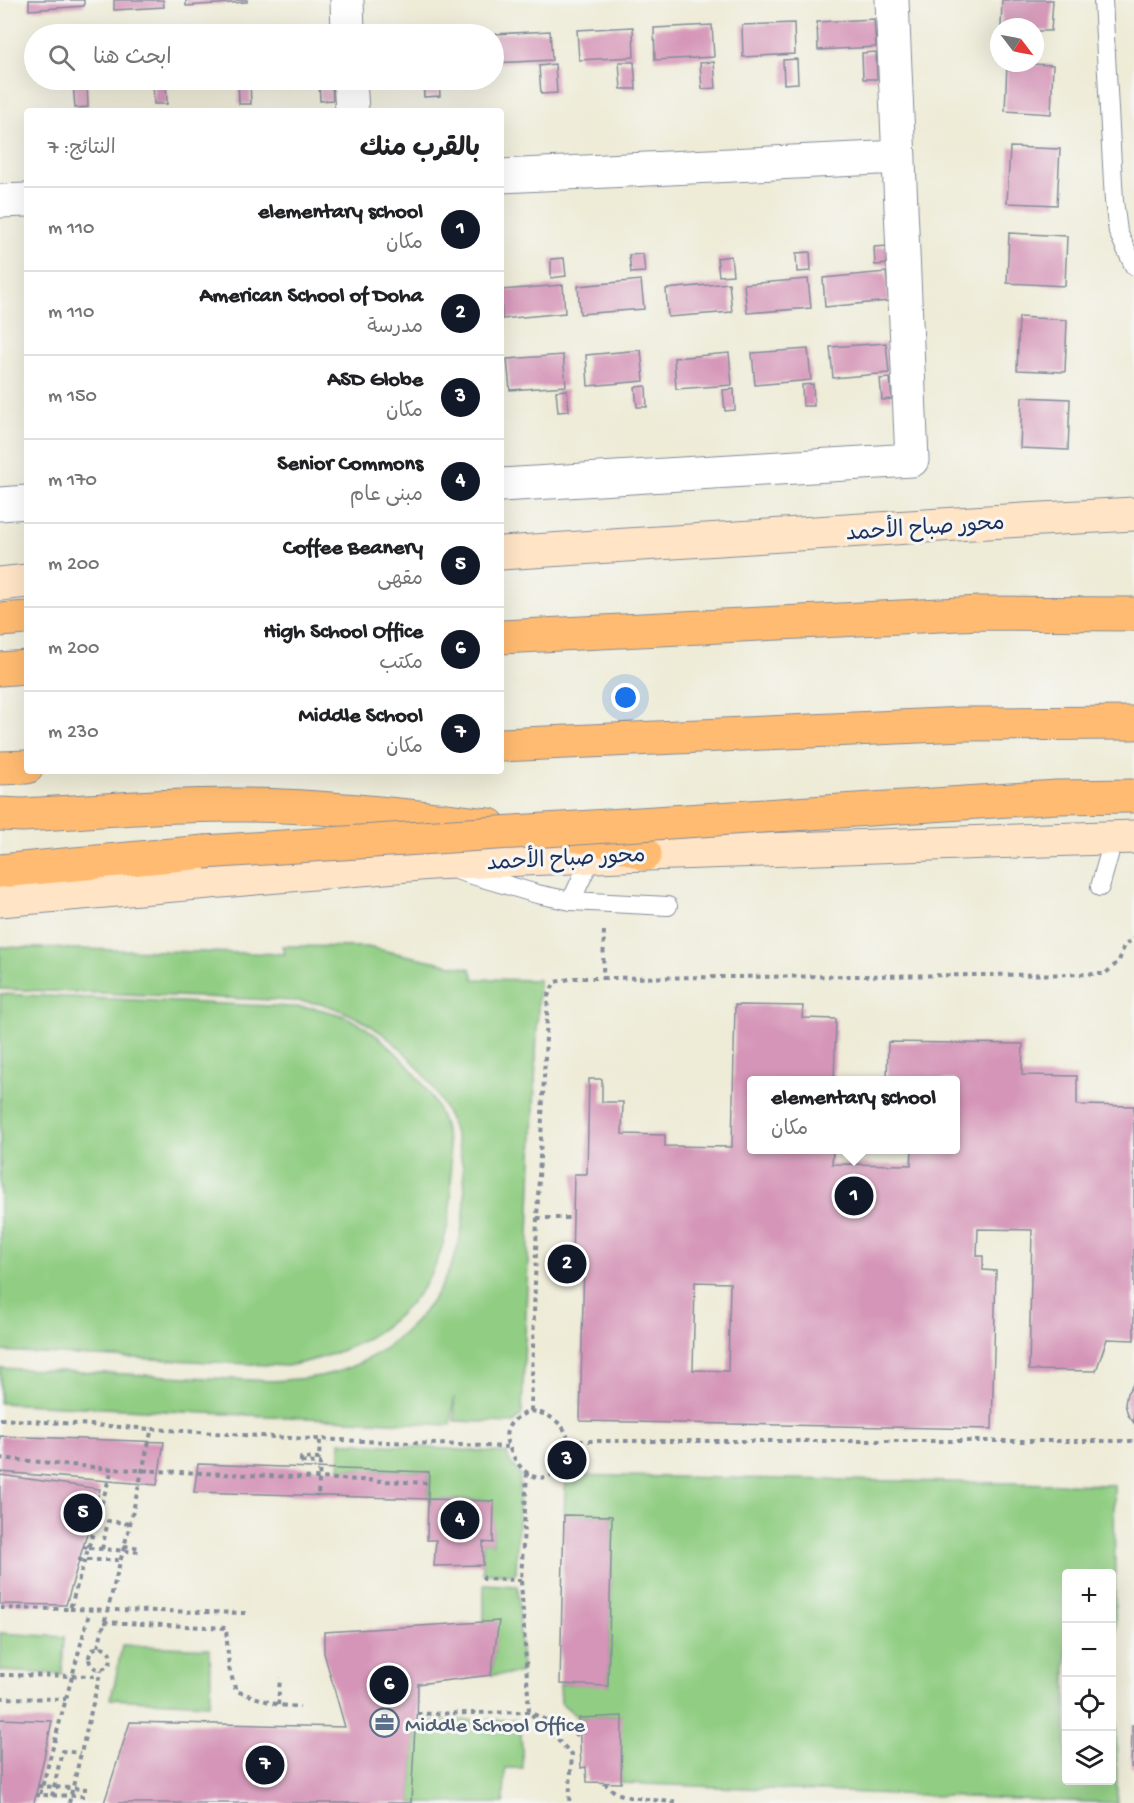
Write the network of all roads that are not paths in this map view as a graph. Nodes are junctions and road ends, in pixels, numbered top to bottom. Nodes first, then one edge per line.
1 (347, 0) edge
2 (892, 0) edge
3 (1103, 0) edge
4 (348, 24) edge
5 (351, 90) edge
6 (352, 108) edge
7 (899, 157) junction
8 (504, 176) edge
9 (24, 200) edge
10 (0, 201) edge
11 (1134, 266) edge
12 (504, 485) edge
13 (24, 502) edge
14 (0, 504) edge
15 (1134, 514) edge
16 (504, 553) edge
17 (24, 581) edge
18 (0, 584) edge
19 (1134, 614) edge
20 (24, 618) edge
21 (0, 620) edge
22 (504, 637) edge
23 (24, 667) edge
24 (0, 669) edge
25 (1134, 723) edge
26 (504, 745) edge
27 (24, 767) edge
28 (0, 768) edge
29 (1134, 796) edge
30 (0, 814) edge
31 (1124, 837) edge
32 (645, 854) junction
33 (592, 856) junction
34 (431, 863) junction
35 (0, 871) edge
36 (1100, 887) dead end
37 (0, 900) edge
38 (571, 901) junction
39 (668, 906) dead end

1 - 4 street
2 - 7 street
3 - 11 lane
5 - 6 street
7 - 8 street
7 - 12 street
9 - 10 street
13 - 14 street
15 - 16 street, محور صباح الأحمد
17 - 18 street
19 - 22 highway
20 - 21 highway
23 - 24 highway
25 - 26 highway
27 - 28 highway
29 - 35 highway, bridge
30 - 32 highway
31 - 32 street, محور صباح الأحمد
31 - 36 lane
32 - 33 street, محور صباح الأحمد
33 - 34 street, محور صباح الأحمد
33 - 38 lane
34 - 37 street, محور صباح الأحمد
34 - 38 lane
38 - 39 lane

